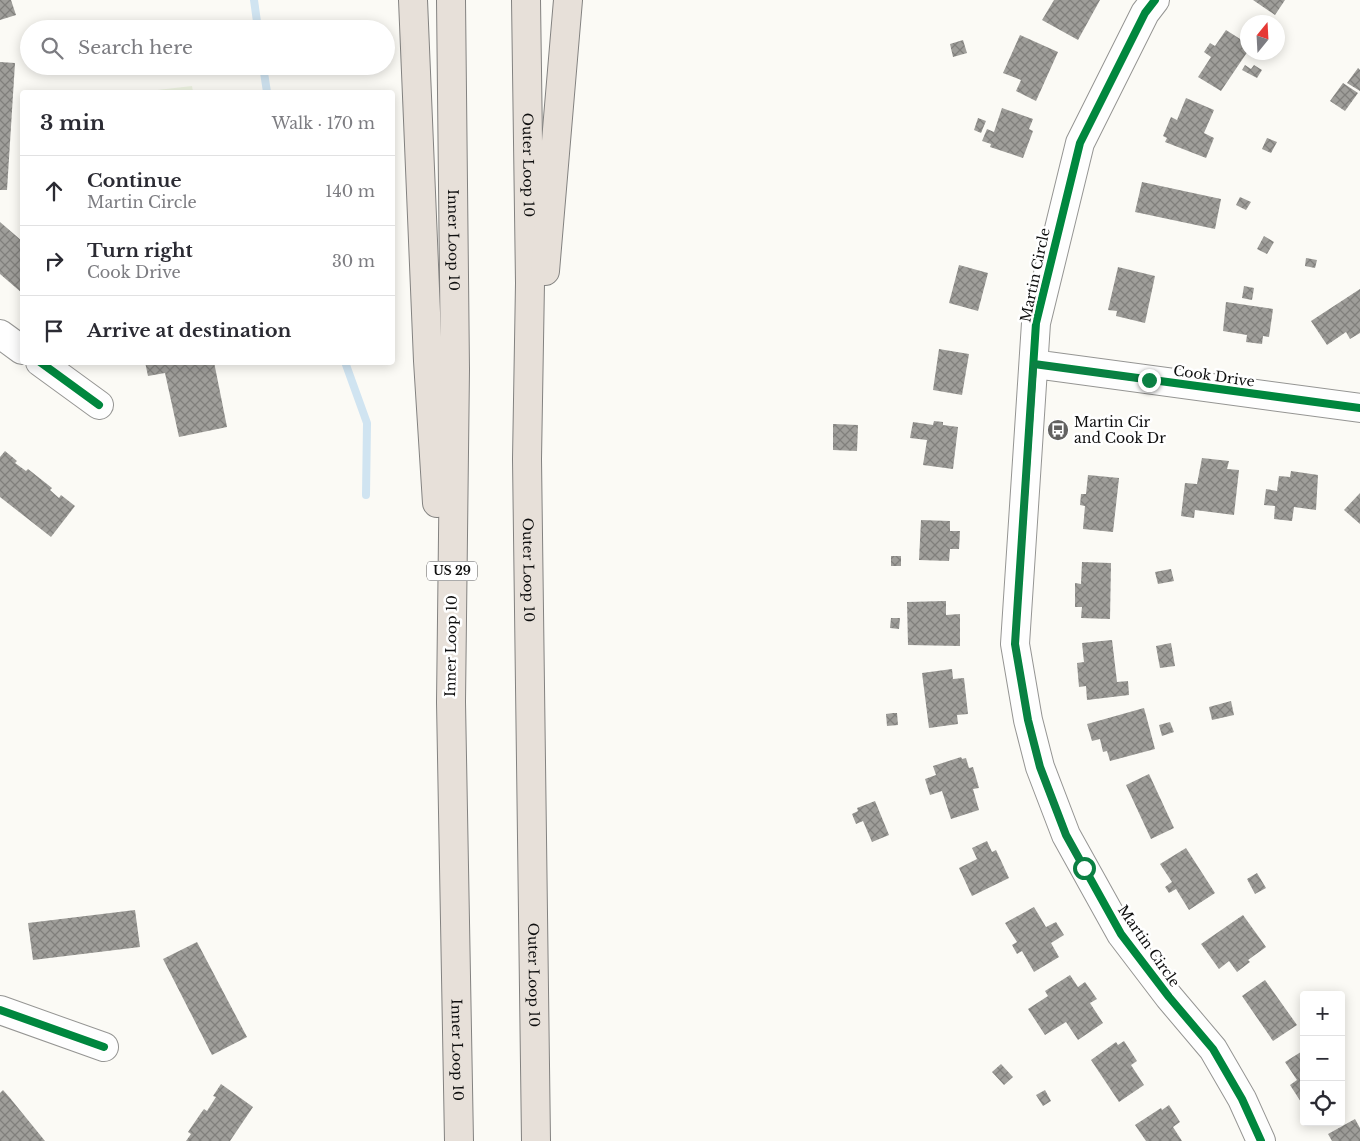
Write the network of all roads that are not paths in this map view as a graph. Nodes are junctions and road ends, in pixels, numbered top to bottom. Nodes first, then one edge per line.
1 (413, 0) edge
2 (451, 0) edge
3 (526, 0) edge
4 (568, 0) edge
5 (1155, 0) edge
6 (0, 334) edge
7 (20, 349) edge
8 (1034, 364) junction
9 (44, 365) edge
10 (99, 405) dead end
11 (1360, 408) edge
12 (527, 459) junction
13 (451, 702) junction
14 (0, 1010) edge
15 (104, 1046) dead end
16 (459, 1141) edge
17 (536, 1141) edge
18 (1260, 1141) edge

1 - 13 highway
2 - 13 highway, Inner Loop 10 / US 29
3 - 12 highway, Outer Loop 10
4 - 12 highway
5 - 8 street, Martin Circle
6 - 7 street
8 - 11 street, Cook Drive
8 - 18 street, Martin Circle
9 - 10 street
12 - 17 highway, Outer Loop 10
13 - 16 highway, Inner Loop 10 / US 29
14 - 15 street

